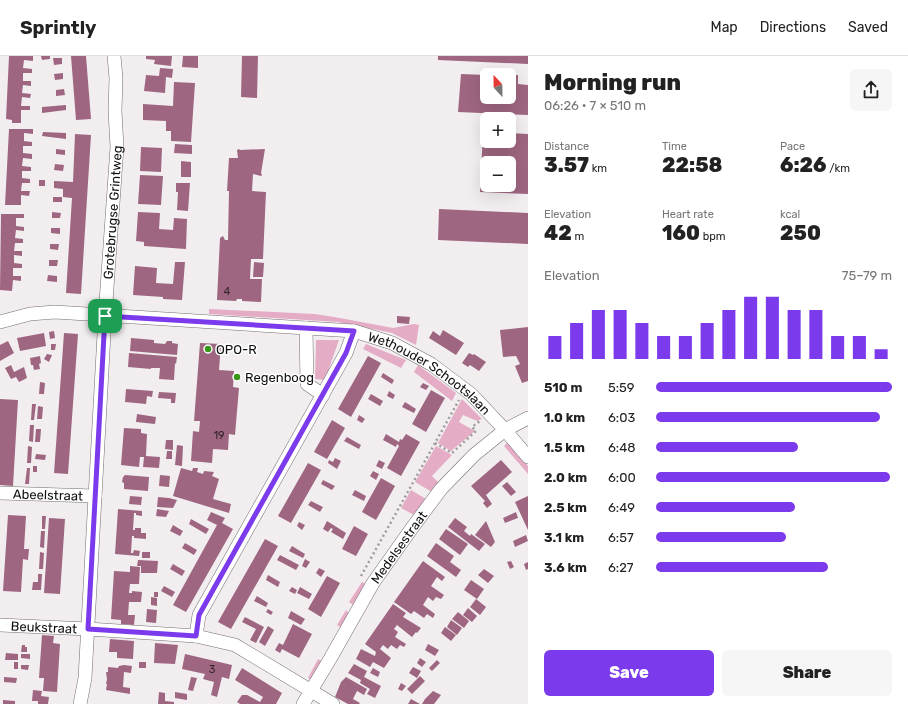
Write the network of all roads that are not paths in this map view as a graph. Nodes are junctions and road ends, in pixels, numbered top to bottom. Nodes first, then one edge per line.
1 (114, 56) edge
2 (105, 316) junction
3 (0, 322) edge
4 (306, 328) junction
5 (354, 331) junction
6 (323, 394) junction
7 (528, 418) edge
8 (505, 430) junction
9 (528, 457) edge
10 (0, 493) edge
11 (95, 496) junction
12 (0, 625) edge
13 (88, 629) junction
14 (196, 636) junction
15 (310, 690) junction
16 (80, 704) edge
17 (302, 704) edge
18 (333, 704) edge

1 - 2 street, Grotebrugse Grintweg
2 - 3 street, Wethouder Schootslaan
2 - 4 street, Wethouder Schootslaan
2 - 11 street, Grotebrugse Grintweg
4 - 5 street, Wethouder Schootslaan
4 - 6 street
5 - 6 street
5 - 8 street, Wethouder Schootslaan
6 - 14 street
7 - 8 street, Medelsestraat
8 - 9 street, Wethouder Schootslaan
8 - 15 street, Medelsestraat
10 - 11 street, Abeelstraat
11 - 13 street, Grotebrugse Grintweg
12 - 13 street, Beukstraat
13 - 14 street, Beukstraat
13 - 16 street, Grotebrugse Grintweg
14 - 15 street, Beukstraat
15 - 17 street, Medelsestraat
15 - 18 street, Beukstraat

